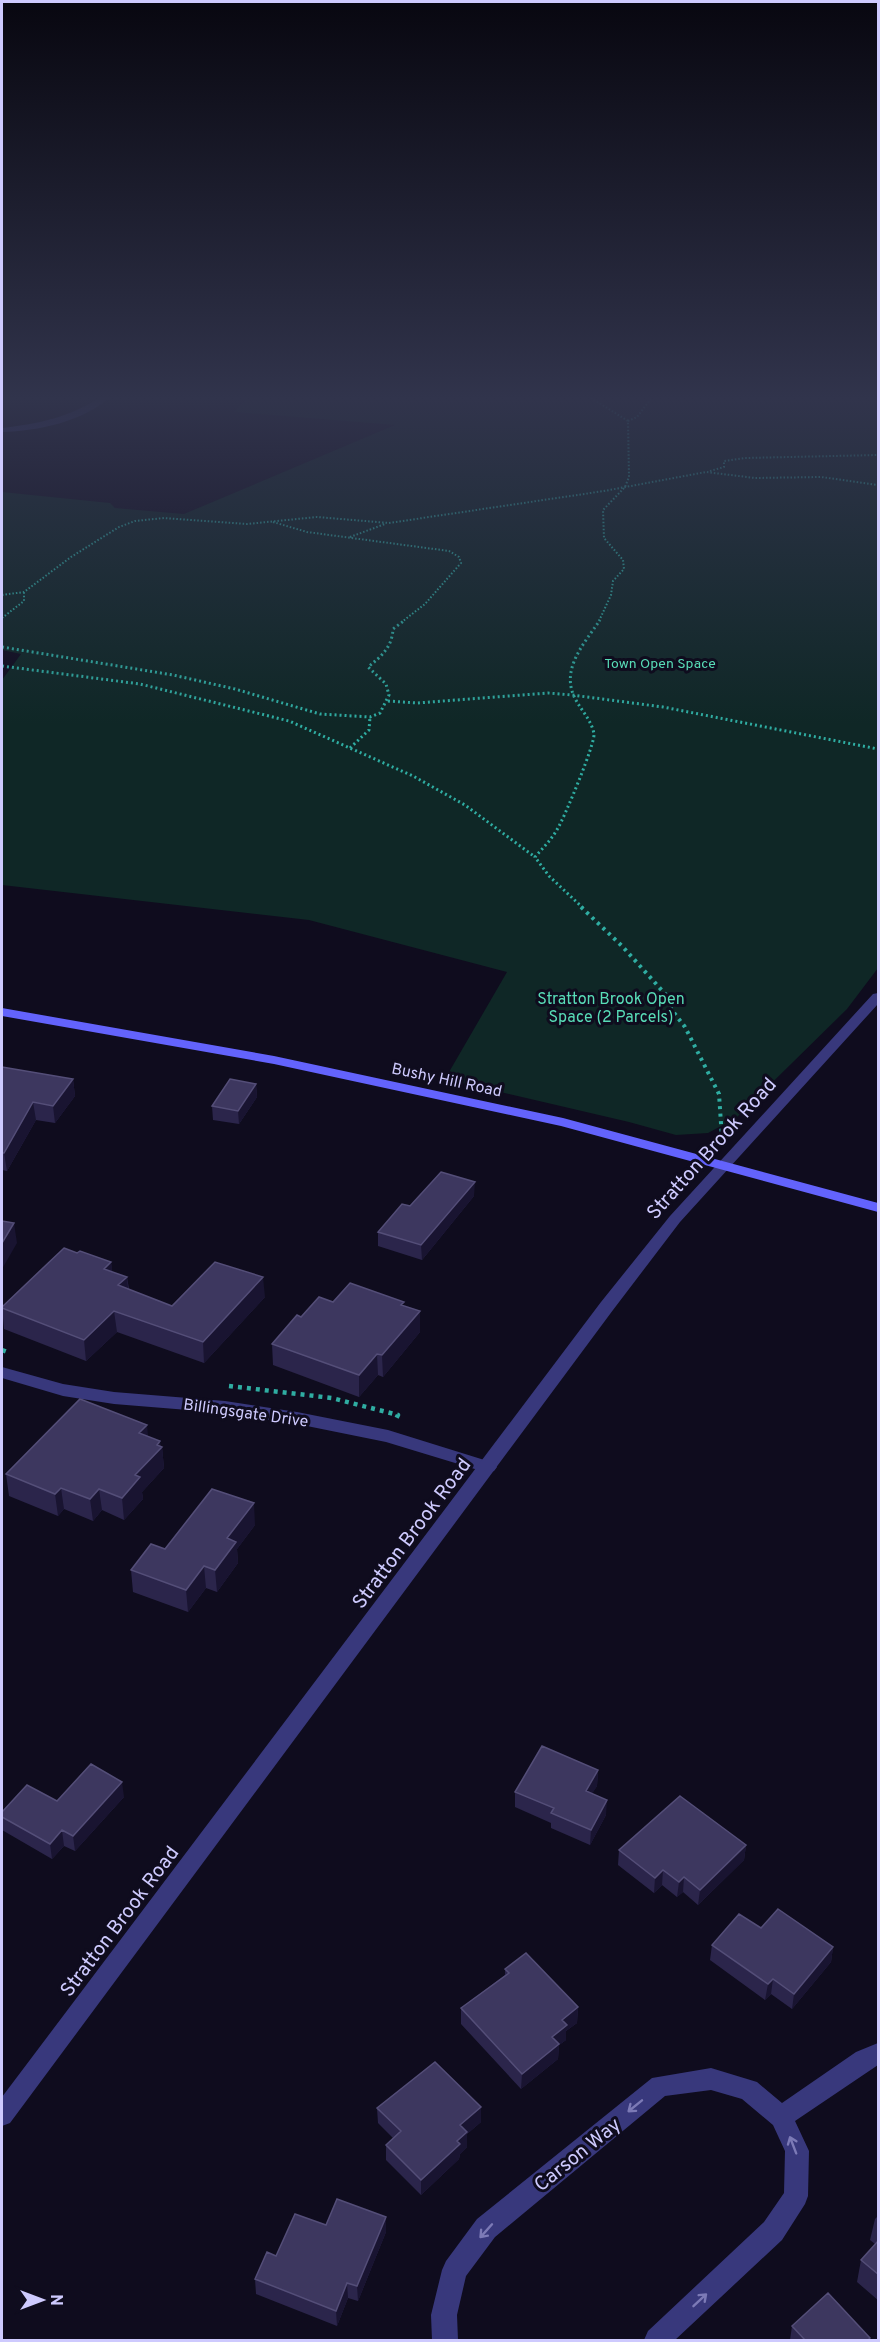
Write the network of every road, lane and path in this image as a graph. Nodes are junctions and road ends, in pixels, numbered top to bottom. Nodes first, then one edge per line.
1 (502, 505) edge
2 (608, 505) edge
3 (272, 522) junction
4 (389, 522) junction
5 (348, 537) junction
6 (24, 592) junction
7 (2, 595) edge
8 (2, 618) edge
9 (2, 647) edge
10 (2, 666) edge
11 (572, 695) junction
12 (388, 701) junction
13 (370, 717) junction
14 (350, 748) junction
15 (879, 749) edge
16 (535, 857) junction
17 (878, 999) edge
18 (2, 1012) edge
19 (724, 1166) junction
20 (879, 1208) edge
21 (2, 1373) edge
22 (488, 1467) junction
23 (879, 2054) edge
24 (2, 2115) edge
25 (781, 2117) junction
26 (445, 2340) edge
27 (657, 2340) edge

1 - 4 path
2 - 11 path
3 - 4 path
3 - 5 path
3 - 6 path
4 - 5 path
5 - 12 path
6 - 7 path
6 - 8 path
9 - 13 path
10 - 14 path
11 - 12 path
11 - 15 path
11 - 16 path
12 - 13 path
13 - 14 path
14 - 16 path
16 - 19 path
17 - 19 street, Stratton Brook Road
18 - 19 main road, Bushy Hill Road
19 - 20 main road, Bushy Hill Road
19 - 22 street, Stratton Brook Road
21 - 22 street, Billingsgate Drive
22 - 24 street, Stratton Brook Road
23 - 25 street
25 -> 26 street, Carson Way
27 -> 25 street, Carson Way

